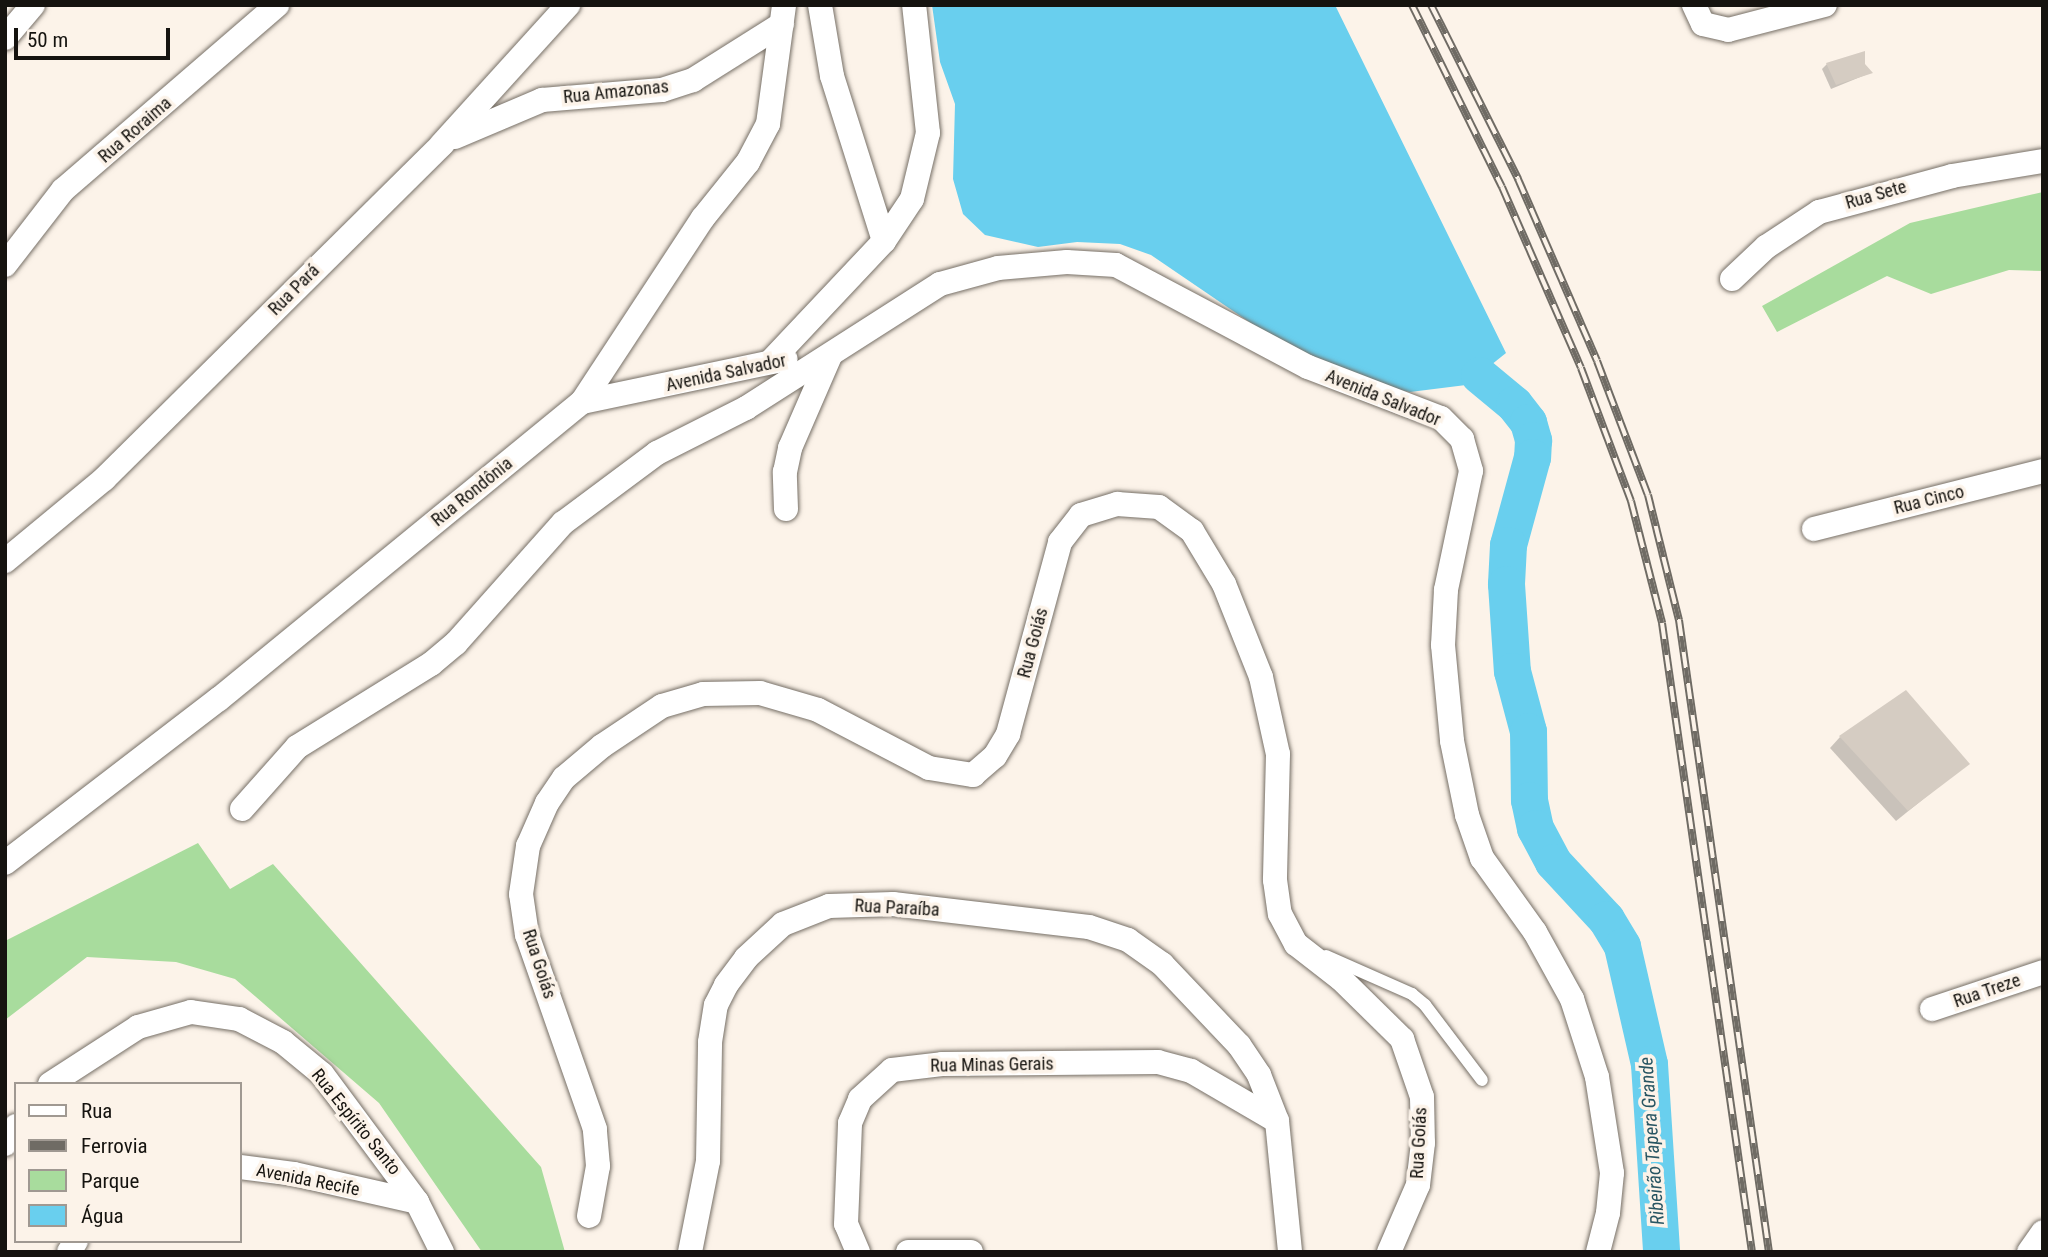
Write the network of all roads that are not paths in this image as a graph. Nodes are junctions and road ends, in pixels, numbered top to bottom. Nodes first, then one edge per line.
1 (33, 5) edge
2 (277, 5) edge
3 (568, 5) edge
4 (820, 5) edge
5 (914, 5) edge
6 (1694, 5) edge
7 (1825, 5) edge
8 (783, 15) edge
9 (5, 38) edge
10 (442, 144) junction
11 (2043, 162) edge
12 (884, 241) junction
13 (5, 265) edge
14 (1732, 279) dead end
15 (830, 356) junction
16 (772, 360) junction
17 (582, 402) junction
18 (2043, 471) edge
19 (786, 509) dead end
20 (1814, 529) dead end
21 (5, 561) edge
22 (242, 809) dead end
23 (5, 863) edge
24 (1296, 944) junction
25 (2043, 972) edge
26 (1932, 1009) dead end
27 (1482, 1080) dead end
28 (53, 1082) edge
29 (1277, 1121) junction
30 (242, 1167) edge
31 (417, 1202) junction
32 (589, 1216) dead end
33 (2043, 1232) edge
34 (442, 1252) edge
35 (690, 1252) edge
36 (858, 1252) edge
37 (908, 1252) edge
38 (971, 1252) edge
39 (1290, 1252) edge
40 (1389, 1252) edge
41 (1598, 1252) edge
42 (2029, 1252) edge

1 - 9 street
2 - 13 street, Rua Roraima
3 - 10 street, Rua Pará
4 - 12 street
5 - 12 street
6 - 7 street
8 - 10 street, Rua Amazonas
8 - 17 street, Rua Rondônia
10 - 21 street, Rua Pará
11 - 14 street, Rua Sete
12 - 16 street
15 - 16 street, Avenida Salvador
15 - 19 street
15 - 22 street
15 - 41 street, Avenida Salvador
16 - 17 street, Avenida Salvador
17 - 23 street, Rua Rondônia
18 - 20 street, Rua Cinco
24 - 27 lane
24 - 32 street, Rua Goiás
24 - 40 street, Rua Goiás
25 - 26 street, Rua Treze
28 - 31 street, Rua Espírito Santo
29 - 35 street, Rua Paraíba
29 - 36 street, Rua Minas Gerais
29 - 39 street, Rua Paraíba
30 - 31 street, Avenida Recife
31 - 34 street, Rua Espírito Santo
33 - 42 street
37 - 38 street

